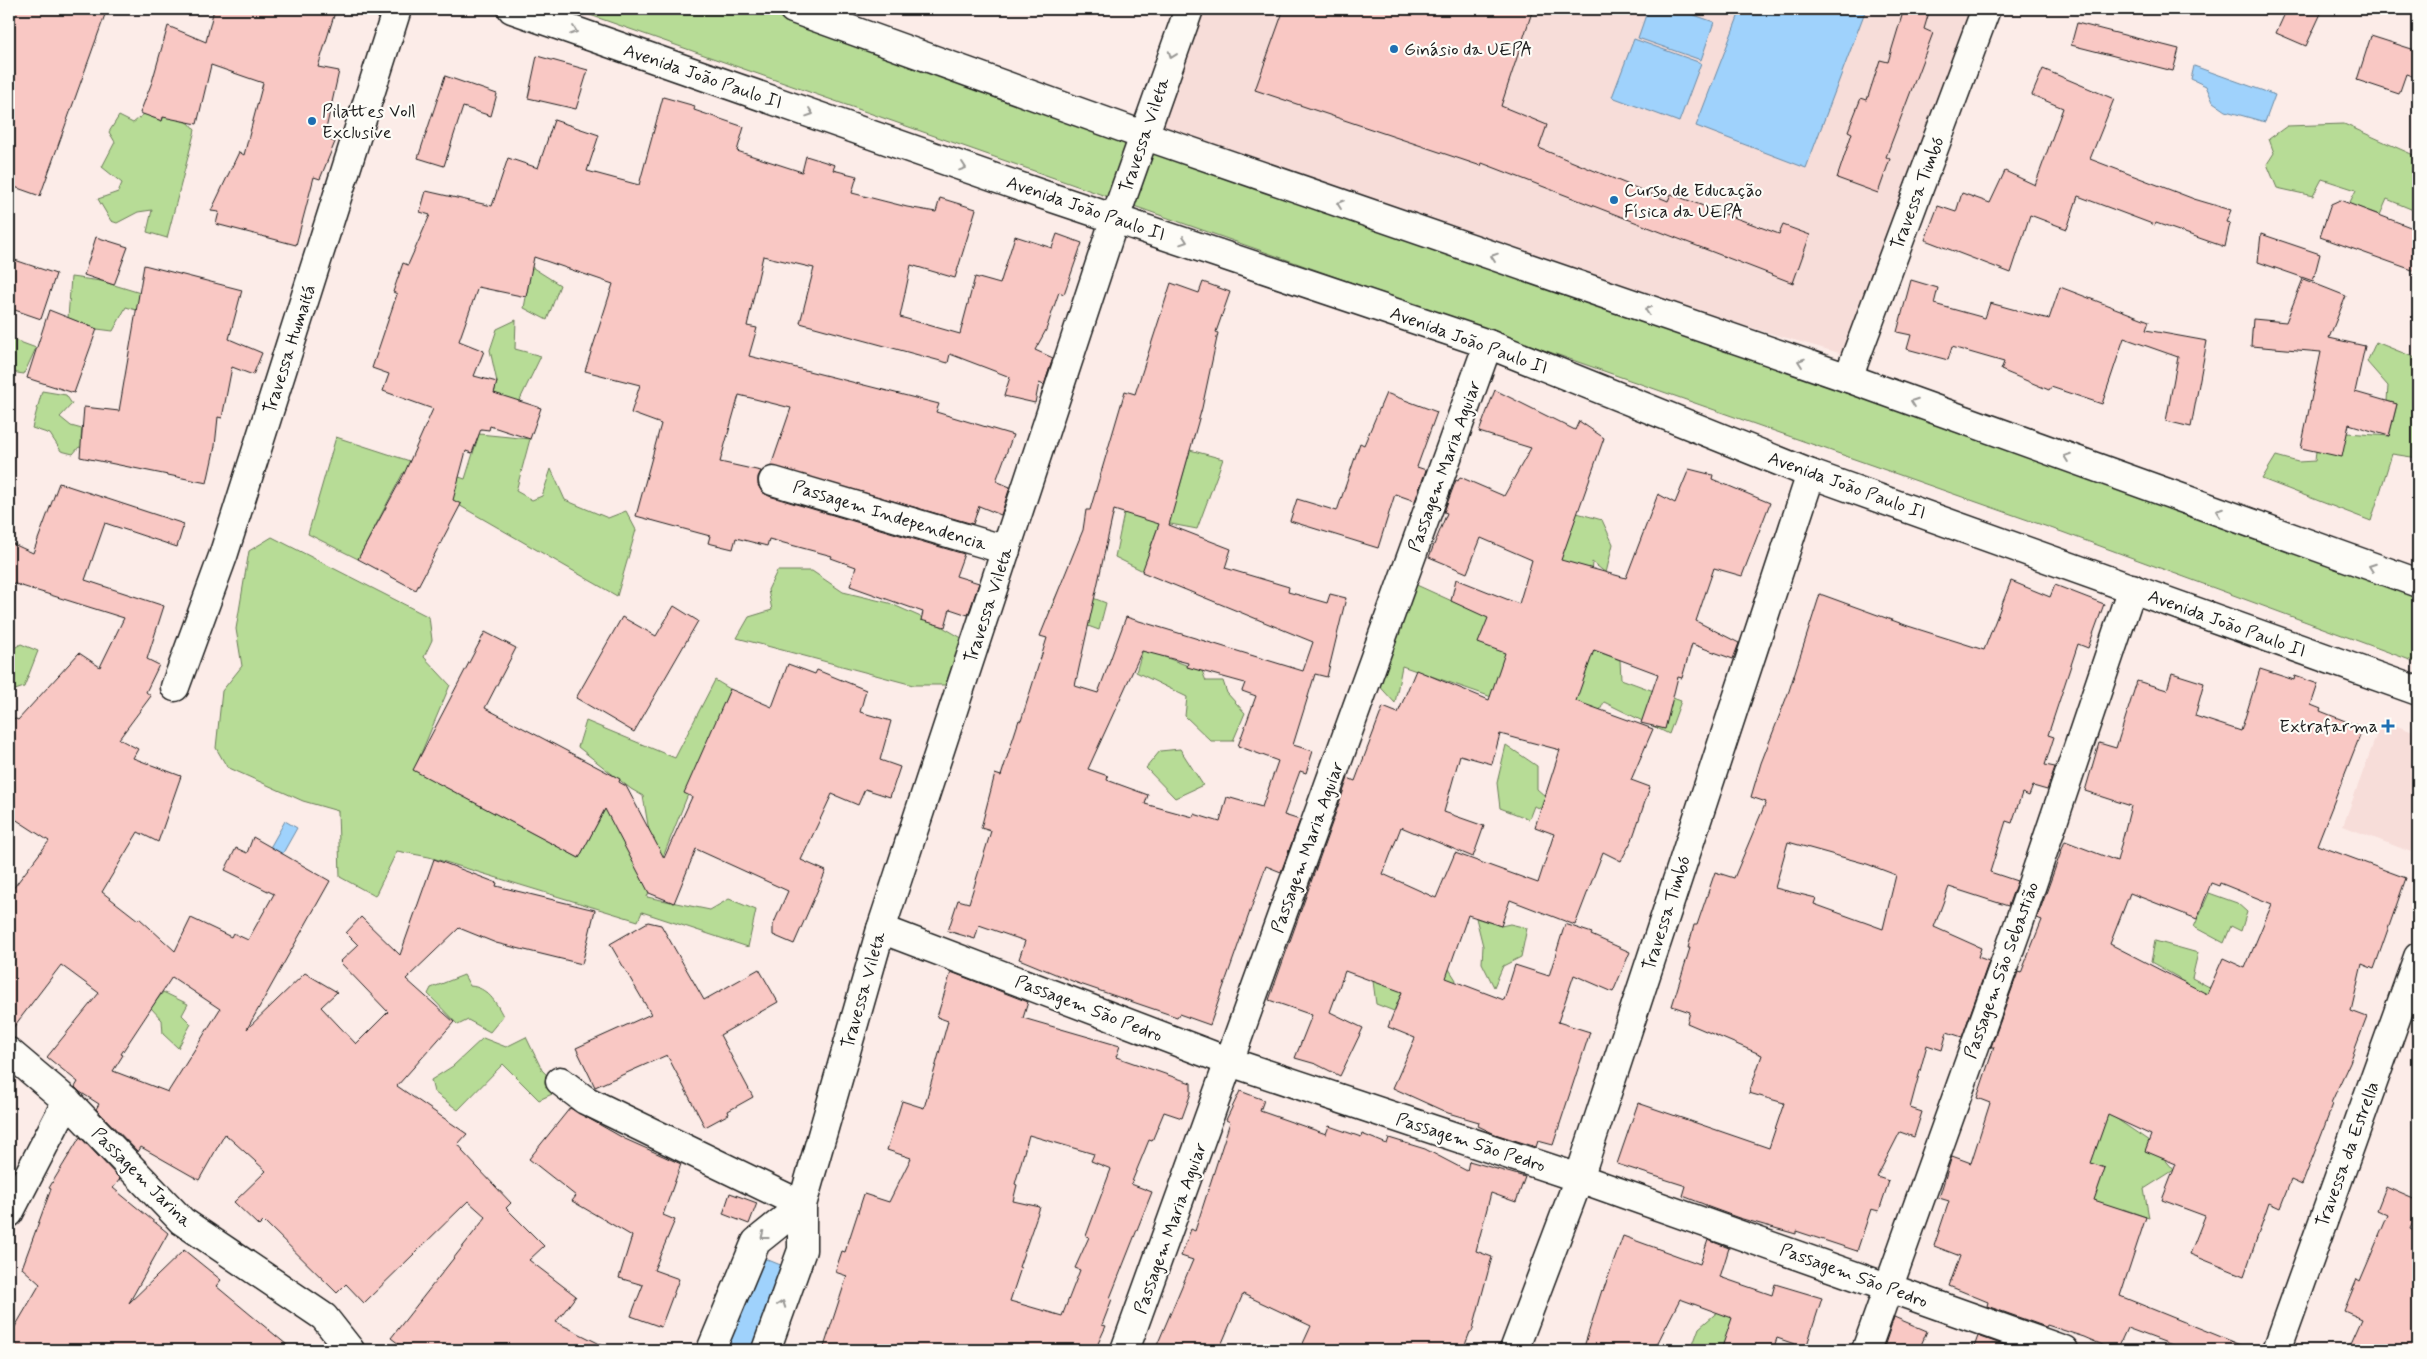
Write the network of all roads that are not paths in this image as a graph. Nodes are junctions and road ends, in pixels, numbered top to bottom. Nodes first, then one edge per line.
1 (397, 9) edge
2 (512, 9) edge
3 (793, 9) edge
4 (1189, 9) edge
5 (1986, 9) edge
6 (532, 14) edge
7 (1143, 135) junction
8 (1115, 218) junction
9 (1488, 344) junction
10 (1848, 378) junction
11 (1811, 474) junction
12 (773, 480) dead end
13 (1006, 550) junction
14 (2418, 583) edge
15 (2132, 588) junction
16 (175, 687) dead end
17 (2418, 691) edge
18 (880, 929) junction
19 (2418, 957) edge
20 (9, 1052) edge
21 (1230, 1062) junction
22 (560, 1080) dead end
23 (67, 1101) junction
24 (1579, 1178) junction
25 (802, 1205) junction
26 (9, 1213) edge
27 (1887, 1287) junction
28 (350, 1350) edge
29 (711, 1350) edge
30 (766, 1350) edge
31 (1125, 1350) edge
32 (1514, 1350) edge
33 (1866, 1350) edge
34 (2064, 1350) edge
35 (2277, 1350) edge

1 - 16 street, Travessa Humaitá
2 - 6 street, Avenida João Paulo II
3 - 7 street
4 -> 7 street, Travessa Vileta
5 - 10 street, Travessa Timbó
6 -> 8 street, Avenida João Paulo II
7 - 8 street, Travessa Vileta
10 -> 7 street
8 -> 9 street, Avenida João Paulo II
8 - 13 street, Travessa Vileta
9 - 11 street, Avenida João Paulo II
9 - 21 street, Passagem Maria Aguiar
14 -> 10 street
11 - 15 street, Avenida João Paulo II
11 - 24 street, Travessa Timbó
12 - 13 street, Passagem Independencia
13 - 18 street, Travessa Vileta
15 - 17 street, Avenida João Paulo II
15 - 27 street, Passagem São Sebastião
18 - 21 street, Passagem São Pedro
18 - 25 street, Travessa Vileta
19 - 35 street, Travessa da Estrella
20 - 23 street, Passagem Jarina
21 - 24 street, Passagem São Pedro
21 - 31 street, Passagem Maria Aguiar
22 - 25 street
23 - 26 street
23 - 28 street, Passagem Jarina
24 - 27 street, Passagem São Pedro
24 - 32 street, Travessa Timbó
25 -> 29 street
30 -> 25 street, Travessa Vileta
27 - 33 street, Passagem São Sebastião
27 - 34 street, Passagem São Pedro

